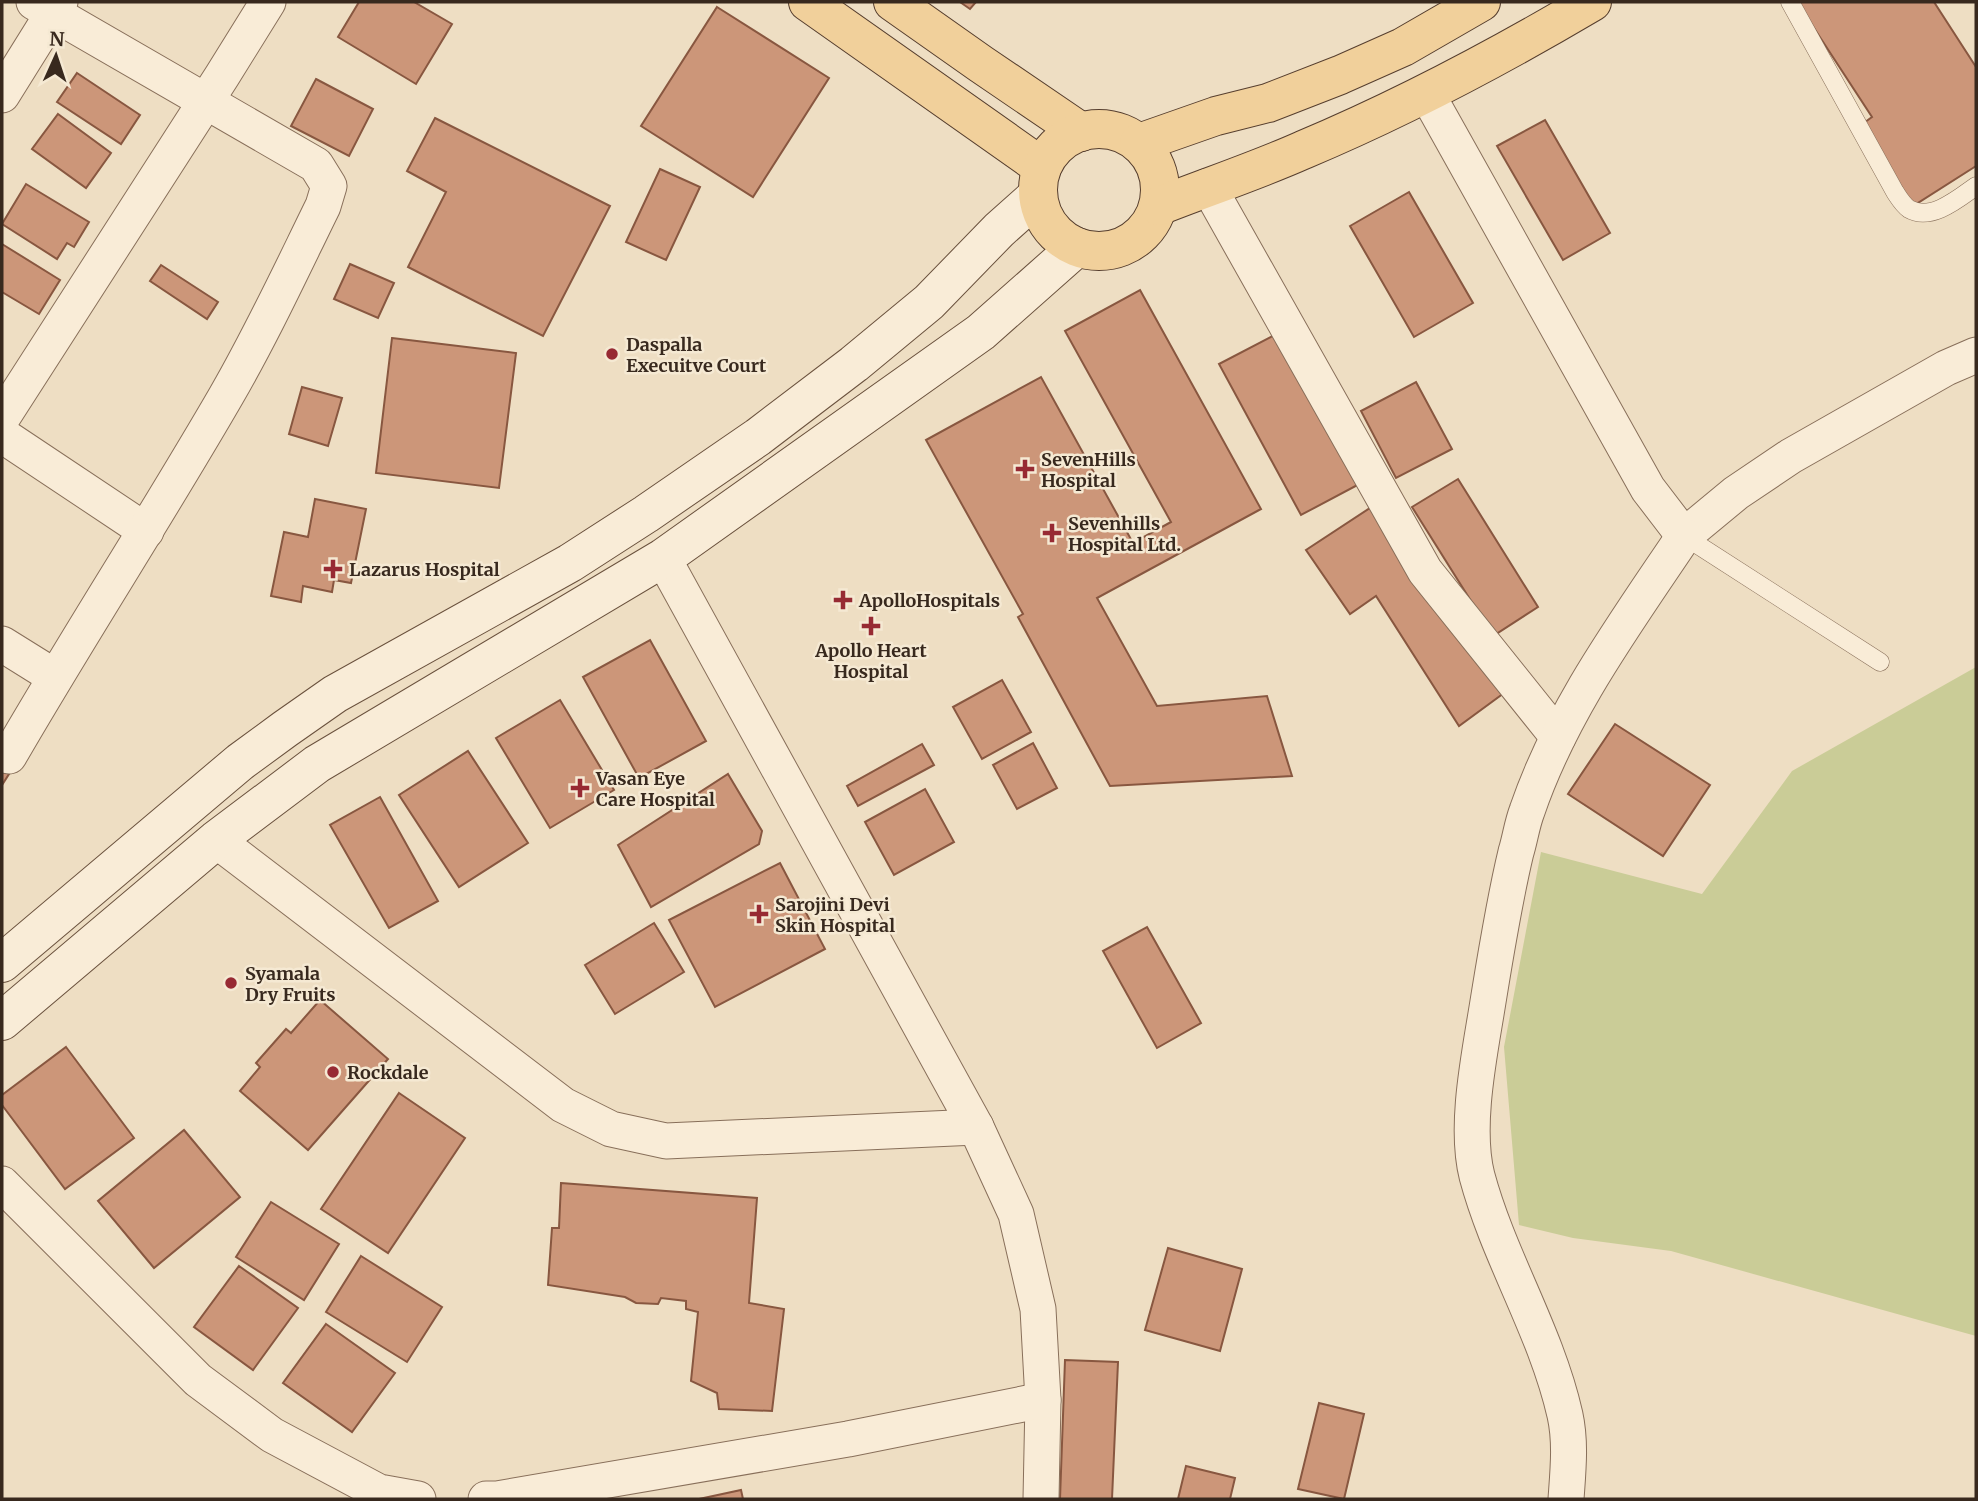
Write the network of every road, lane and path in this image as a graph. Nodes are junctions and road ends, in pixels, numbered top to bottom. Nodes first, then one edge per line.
1 (268, 2) edge
2 (808, 2) edge
3 (893, 2) edge
4 (1481, 2) edge
5 (1592, 2) edge
6 (1790, 2) edge
7 (49, 6) edge
8 (1427, 93) junction
9 (2, 94) edge
10 (206, 102) junction
11 (1080, 132) junction
12 (1139, 143) junction
13 (1040, 182) junction
14 (1208, 186) junction
15 (1976, 186) edge
16 (1159, 205) junction
17 (1077, 247) junction
18 (1976, 355) edge
19 (2, 418) edge
20 (2, 435) edge
21 (146, 531) junction
22 (1684, 536) junction
23 (663, 558) junction
24 (2, 644) edge
25 (1880, 662) dead end
26 (55, 677) junction
27 (1558, 737) junction
28 (9, 756) dead end
29 (216, 840) junction
30 (2, 963) edge
31 (2, 1021) edge
32 (976, 1126) junction
33 (2, 1184) edge
34 (1044, 1400) junction
35 (418, 1499) edge
36 (486, 1499) edge
37 (1041, 1499) edge
38 (1566, 1499) edge

1 - 10 street
2 - 13 main road
3 - 11 main road
4 - 12 main road
5 - 8 main road
6 - 15 lane
7 - 9 street
7 - 10 street
8 - 14 main road
8 - 22 street
10 - 19 street
10 - 21 street
11 - 12 main road
11 - 13 main road
12 - 16 main road
13 - 17 main road
13 - 30 main road
14 - 16 main road
14 - 27 street
16 - 17 main road
17 - 23 main road
18 - 22 street
20 - 21 street
21 - 26 street
22 - 25 lane
22 - 27 street
23 - 29 main road
23 - 32 street
24 - 26 street
26 - 28 street
27 - 38 street
29 - 31 main road
29 - 32 street
32 - 34 street
33 - 35 street
34 - 36 street
34 - 37 street

